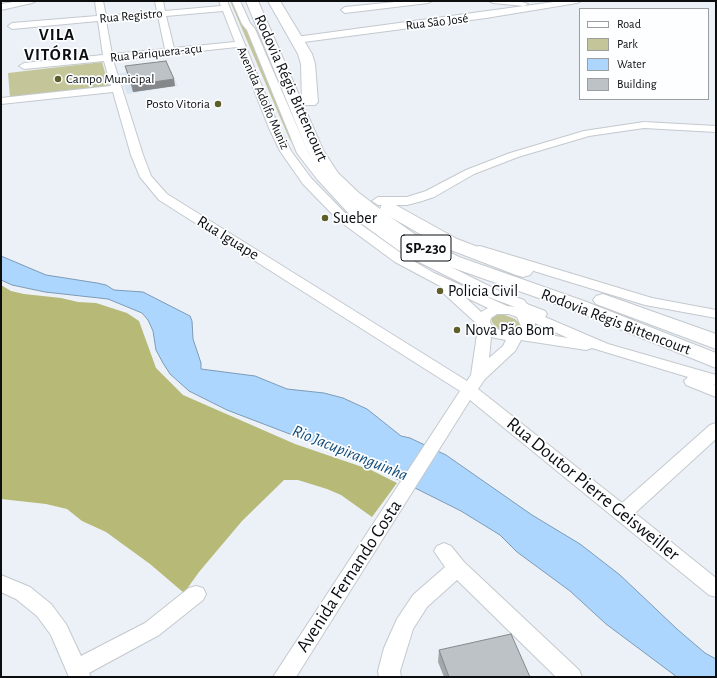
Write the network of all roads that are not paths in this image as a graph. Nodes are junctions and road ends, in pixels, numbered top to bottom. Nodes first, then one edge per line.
1 (32, 1) edge
2 (99, 1) edge
3 (158, 1) edge
4 (236, 1) edge
5 (274, 1) edge
6 (341, 1) edge
7 (493, 1) edge
8 (577, 1) edge
9 (255, 3) edge
10 (224, 5) edge
11 (2, 6) edge
12 (542, 7) junction
13 (432, 9) edge
14 (38, 12) edge
15 (162, 14) junction
16 (102, 18) junction
17 (12, 26) dead end
18 (296, 40) junction
19 (240, 44) junction
20 (170, 51) junction
21 (108, 58) junction
22 (24, 66) dead end
23 (118, 88) junction
24 (1, 101) edge
25 (310, 102) junction
26 (716, 129) edge
27 (378, 201) junction
28 (450, 243) junction
29 (429, 276) junction
30 (503, 309) junction
31 (540, 314) dead end
32 (716, 314) edge
33 (523, 316) junction
34 (484, 325) junction
35 (516, 336) junction
36 (716, 342) edge
37 (603, 347) junction
38 (652, 361) junction
39 (716, 361) edge
40 (479, 375) junction
41 (716, 380) edge
42 (469, 390) junction
43 (716, 392) edge
44 (713, 437) edge
45 (623, 513) junction
46 (444, 551) dead end
47 (457, 568) junction
48 (1, 583) edge
49 (716, 589) edge
50 (196, 594) dead end
51 (79, 673) edge
52 (284, 677) edge
53 (390, 677) edge
54 (570, 677) edge

1 - 11 street
2 - 16 street, Rua Iguape
3 - 15 street
4 - 31 street
5 - 18 highway
6 - 13 street
7 - 12 street
8 - 12 street, Rua São José
9 - 25 highway, Rodovia Régis Bittencourt / SP-230
9 - 39 highway, Rodovia Régis Bittencourt / SP-230
10 - 15 street, Rua Registro
10 - 19 street, Avenida Adolfo Muniz
12 - 13 street, Rua São José
13 - 18 street, Rua São José
14 - 16 street, Rua Registro
14 - 17 street, Rua Registro
15 - 16 street, Rua Registro
15 - 20 street
16 - 21 street, Rua Iguape
18 - 25 highway
19 - 20 street, Rua Pariquera-açu
19 - 29 street, Avenida Adolfo Muniz
20 - 21 street, Rua Pariquera-açu
21 - 22 street, Rua Pariquera-açu
21 - 23 street, Rua Iguape
23 - 24 street
23 - 42 street, Rua Iguape
25 - 27 highway, Rodovia Régis Bittencourt / SP-230
26 - 27 street
27 - 28 highway, Rodovia Régis Bittencourt / SP-230
28 - 32 street
28 - 36 highway, Rodovia Régis Bittencourt / SP-230
29 - 30 street
29 - 34 street
30 - 33 street
30 - 34 street
33 - 35 street
33 - 37 street
34 - 35 street
34 - 40 street, Avenida Fernando Costa
35 - 37 street
35 - 40 street, Avenida Fernando Costa
37 - 38 street
38 - 41 street
38 - 43 street
40 - 42 street, Avenida Fernando Costa
42 - 45 street, Rua Doutor Pierre Geisweiller
42 - 52 street, Avenida Fernando Costa
44 - 45 street
45 - 49 street, Rua Doutor Pierre Geisweiller
46 - 47 street
47 - 53 street
47 - 54 street
48 - 51 street
50 - 51 street

